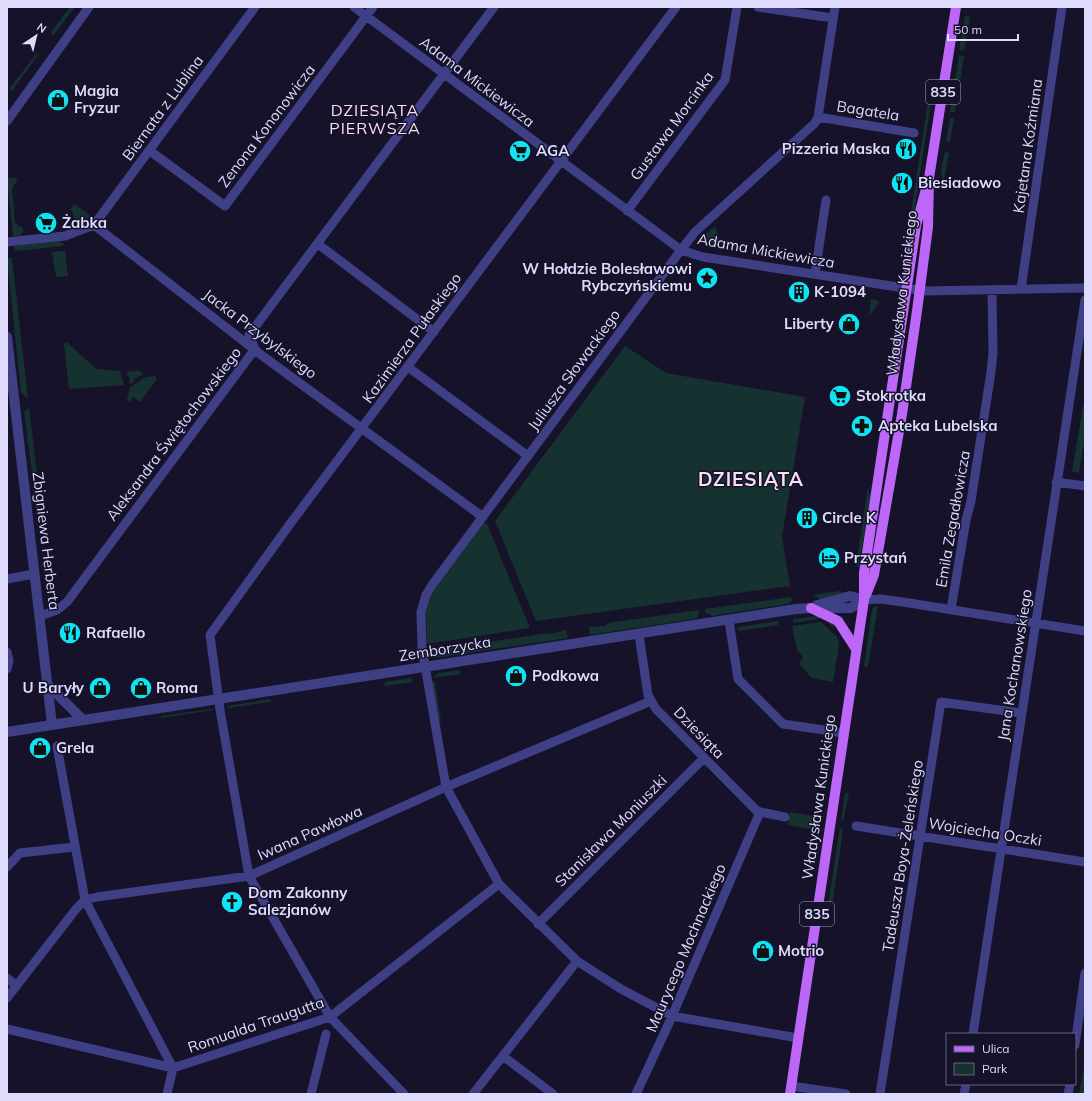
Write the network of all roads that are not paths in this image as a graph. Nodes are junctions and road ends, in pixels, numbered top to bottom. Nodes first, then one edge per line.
1 (89, 7) edge
2 (255, 7) edge
3 (354, 7) edge
4 (373, 7) edge
5 (494, 7) edge
6 (676, 7) edge
7 (736, 7) edge
8 (758, 7) edge
9 (835, 7) edge
10 (956, 7) edge
11 (1062, 7) edge
12 (366, 16) junction
13 (834, 18) junction
14 (444, 74) junction
15 (818, 117) junction
16 (7, 121) edge
17 (914, 133) dead end
18 (150, 151) junction
19 (561, 162) junction
20 (929, 178) junction
21 (826, 200) dead end
22 (627, 211) junction
23 (94, 225) junction
24 (7, 242) edge
25 (318, 244) junction
26 (681, 250) junction
27 (815, 274) junction
28 (1085, 288) edge
29 (905, 289) junction
30 (1022, 289) junction
31 (992, 290) junction
32 (919, 291) junction
33 (1085, 300) edge
34 (434, 332) junction
35 (7, 337) edge
36 (254, 349) junction
37 (408, 367) junction
38 (9, 372) edge
39 (362, 429) junction
40 (528, 456) junction
41 (1056, 482) junction
42 (1085, 486) edge
43 (483, 517) junction
44 (34, 574) junction
45 (7, 579) edge
46 (864, 600) junction
47 (811, 608) junction
48 (951, 609) junction
49 (40, 616) junction
50 (729, 621) junction
51 (1035, 624) junction
52 (1085, 632) edge
53 (639, 635) junction
54 (856, 649) junction
55 (7, 652) edge
56 (425, 668) junction
57 (7, 670) edge
58 (49, 686) junction
59 (218, 699) junction
60 (651, 701) junction
61 (1021, 713) junction
62 (83, 720) junction
63 (52, 725) junction
64 (7, 732) edge
65 (844, 733) junction
66 (57, 746) dead end
67 (704, 758) junction
68 (446, 787) junction
69 (760, 812) junction
70 (785, 817) dead end
71 (856, 826) dead end
72 (921, 836) junction
73 (74, 848) junction
74 (1000, 848) junction
75 (1085, 862) edge
76 (7, 867) edge
77 (249, 876) junction
78 (500, 884) junction
79 (84, 900) junction
80 (538, 924) junction
81 (577, 961) junction
82 (1085, 972) edge
83 (7, 978) edge
84 (16, 985) junction
85 (7, 998) edge
86 (672, 1016) junction
87 (330, 1017) junction
88 (7, 1029) edge
89 (973, 1033) edge
90 (326, 1034) dead end
91 (798, 1038) junction
92 (1076, 1038) edge
93 (503, 1056) junction
94 (173, 1068) junction
95 (791, 1090) edge
96 (167, 1094) edge
97 (311, 1094) edge
98 (404, 1094) edge
99 (473, 1094) edge
100 (553, 1094) edge
101 (636, 1094) edge
102 (846, 1094) edge
103 (880, 1094) edge

1 - 16 street
2 - 18 street, Biernata z Lublina
3 - 12 street, Adama Mickiewicza
4 - 12 street, Zenona Kononowicza
5 - 14 street, Aleksandra Świętochowskiego
6 - 19 street, Kazimierza Pułaskiego
7 - 22 street, Gustawa Morcinka
8 - 13 street
9 - 13 street
10 - 20 main road, Władysława Kunickiego / 835
11 - 30 street, Kajetana Koźmiana
12 - 14 street, Adama Mickiewicza
12 - 18 street, Zenona Kononowicza
13 - 15 street
14 - 19 street, Adama Mickiewicza
14 - 25 street, Aleksandra Świętochowskiego
15 - 17 street, Bagatela
15 - 26 street, Juliusza Słowackiego
18 - 23 street, Biernata z Lublina
19 - 22 street, Adama Mickiewicza
19 - 34 street, Kazimierza Pułaskiego
20 - 29 main road, Władysława Kunickiego / 835
20 - 32 main road, Władysława Kunickiego / 835
21 - 27 street
22 - 26 street, Adama Mickiewicza
23 - 24 street
23 - 36 street, Jacka Przybylskiego
25 - 34 street
25 - 36 street, Aleksandra Świętochowskiego
26 - 27 street, Adama Mickiewicza
26 - 40 street, Juliusza Słowackiego
27 - 29 street, Adama Mickiewicza
28 - 30 street, Adama Mickiewicza
29 - 32 street, Adama Mickiewicza
29 - 46 main road, Władysława Kunickiego / 835
30 - 31 street, Adama Mickiewicza
31 - 32 street, Adama Mickiewicza
31 - 48 street, Emila Zegadłowicza
32 - 46 main road, Władysława Kunickiego / 835
33 - 41 street, Jana Kochanowskiego
34 - 37 street, Kazimierza Pułaskiego
35 - 38 street, Zbigniewa Herberta
36 - 39 street, Jacka Przybylskiego
36 - 49 street, Aleksandra Świętochowskiego
37 - 39 street, Kazimierza Pułaskiego
37 - 40 street
38 - 44 street, Zbigniewa Herberta
39 - 43 street, Jacka Przybylskiego
39 - 59 street, Kazimierza Pułaskiego
40 - 43 street, Juliusza Słowackiego
41 - 42 street
41 - 51 street, Jana Kochanowskiego
43 - 56 street, Juliusza Słowackiego
44 - 45 street
44 - 49 street, Zbigniewa Herberta
46 - 47 street, Zemborzycka
46 - 48 street
46 - 54 main road, Władysława Kunickiego / 835
47 - 50 street, Zemborzycka
47 - 54 main road
48 - 51 street
49 - 58 street, Zbigniewa Herberta
50 - 53 street, Zemborzycka
50 - 65 street
51 - 52 street
51 - 61 street, Jana Kochanowskiego
53 - 56 street, Zemborzycka
53 - 60 street, Dziesiąta
54 - 65 main road, Władysława Kunickiego / 835
55 - 57 street
56 - 59 street, Zemborzycka
56 - 68 street, Juliusza Słowackiego
58 - 62 street
58 - 63 street, Zbigniewa Herberta
59 - 62 street, Zemborzycka
59 - 77 street, Kazimierza Pułaskiego
60 - 67 street, Dziesiąta
60 - 68 street, Iwana Pawłowa
61 - 72 street, Tadeusza Boya-Żeleńskiego
61 - 74 street, Jana Kochanowskiego
62 - 63 street, Zemborzycka
63 - 64 street, Zemborzycka
65 - 91 main road, Władysława Kunickiego / 835
66 - 73 street
67 - 69 street, Dziesiąta
67 - 80 street, Stanisława Moniuszki
68 - 77 street, Iwana Pawłowa
68 - 78 street, Juliusza Słowackiego
69 - 70 street
69 - 86 street, Maurycego Mochnackiego
71 - 72 street, Wojciecha Oczki
72 - 74 street, Wojciecha Oczki
72 - 103 street, Tadeusza Boya-Żeleńskiego
73 - 76 street
73 - 79 street
74 - 75 street, Wojciecha Oczki
74 - 89 street, Jana Kochanowskiego
77 - 79 street, Iwana Pawłowa
77 - 87 street, Kazimierza Pułaskiego
78 - 80 street, Juliusza Słowackiego
78 - 87 street, Romualda Traugutta
79 - 84 street
79 - 94 street
80 - 81 street, Juliusza Słowackiego
81 - 86 street, Juliusza Słowackiego
81 - 93 street
82 - 92 street
83 - 84 street
84 - 85 street
86 - 91 street, Juliusza Słowackiego
86 - 101 street, Maurycego Mochnackiego
87 - 94 street, Romualda Traugutta
87 - 98 street, Kazimierza Pułaskiego
88 - 94 street, Romualda Traugutta
90 - 97 street
91 - 95 main road, Władysława Kunickiego / 835
93 - 99 street
93 - 100 street
94 - 96 street
95 - 102 street

